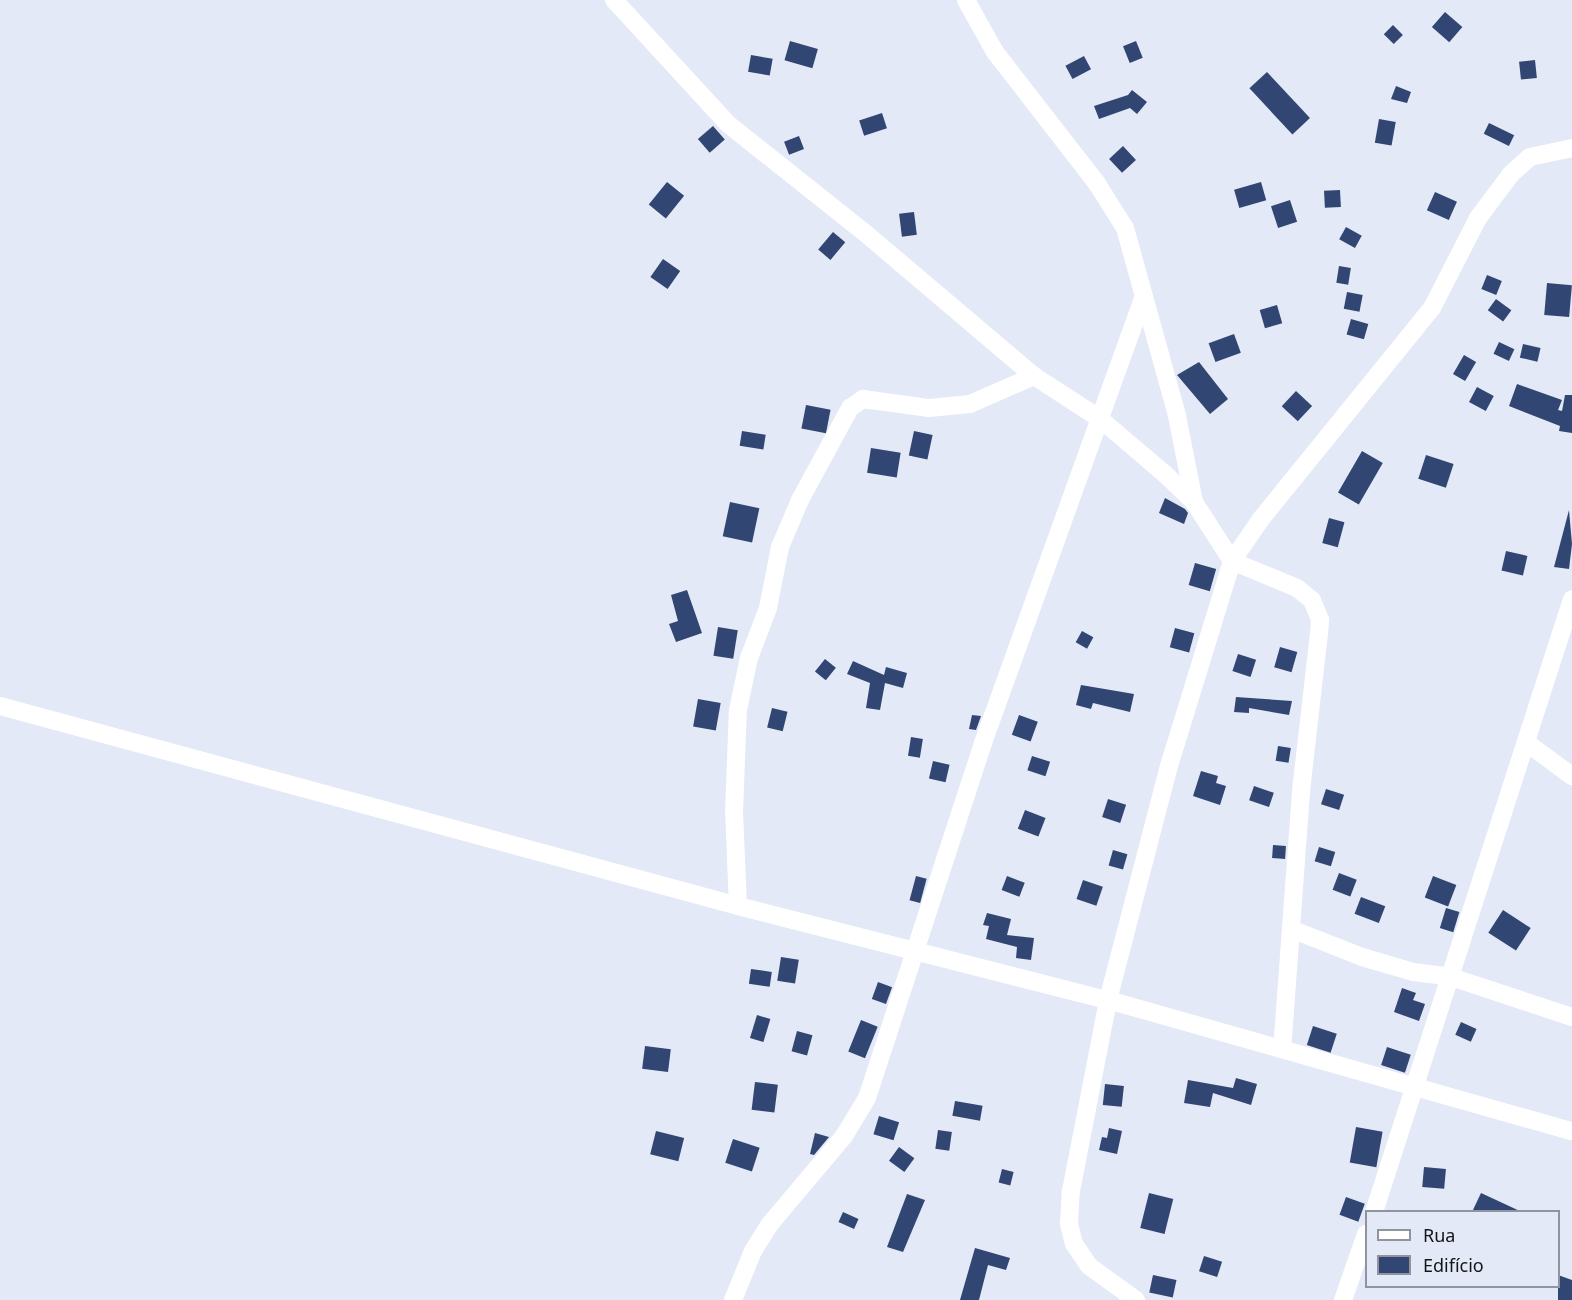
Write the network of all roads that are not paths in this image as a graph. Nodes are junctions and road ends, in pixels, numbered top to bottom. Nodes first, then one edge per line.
1 (614, 0) edge
2 (966, 0) edge
3 (1572, 148) edge
4 (1143, 299) junction
5 (1034, 376) junction
6 (1099, 418) junction
7 (1194, 502) junction
8 (1232, 561) junction
9 (1572, 599) edge
10 (0, 706) edge
11 (1527, 743) junction
12 (1572, 776) edge
13 (738, 906) junction
14 (1291, 929) junction
15 (918, 949) junction
16 (1450, 977) junction
17 (1108, 1000) junction
18 (1572, 1017) edge
19 (1282, 1049) junction
20 (1414, 1087) junction
21 (1572, 1131) edge
22 (1375, 1210) edge
23 (1365, 1237) edge
24 (1344, 1299) edge
25 (733, 1300) edge
26 (1136, 1300) edge

1 - 5 street
2 - 4 street
3 - 8 street
4 - 6 street
4 - 7 street
5 - 6 street
5 - 13 street
6 - 7 street
6 - 15 street
7 - 8 street
8 - 14 street
8 - 17 street
9 - 11 street
10 - 13 street
11 - 12 street
11 - 16 street
13 - 15 street
14 - 16 street
14 - 19 street
15 - 17 street
15 - 25 street
16 - 18 street
16 - 20 street
17 - 19 street
17 - 26 street
19 - 20 street
20 - 21 street
20 - 22 street
23 - 24 street

